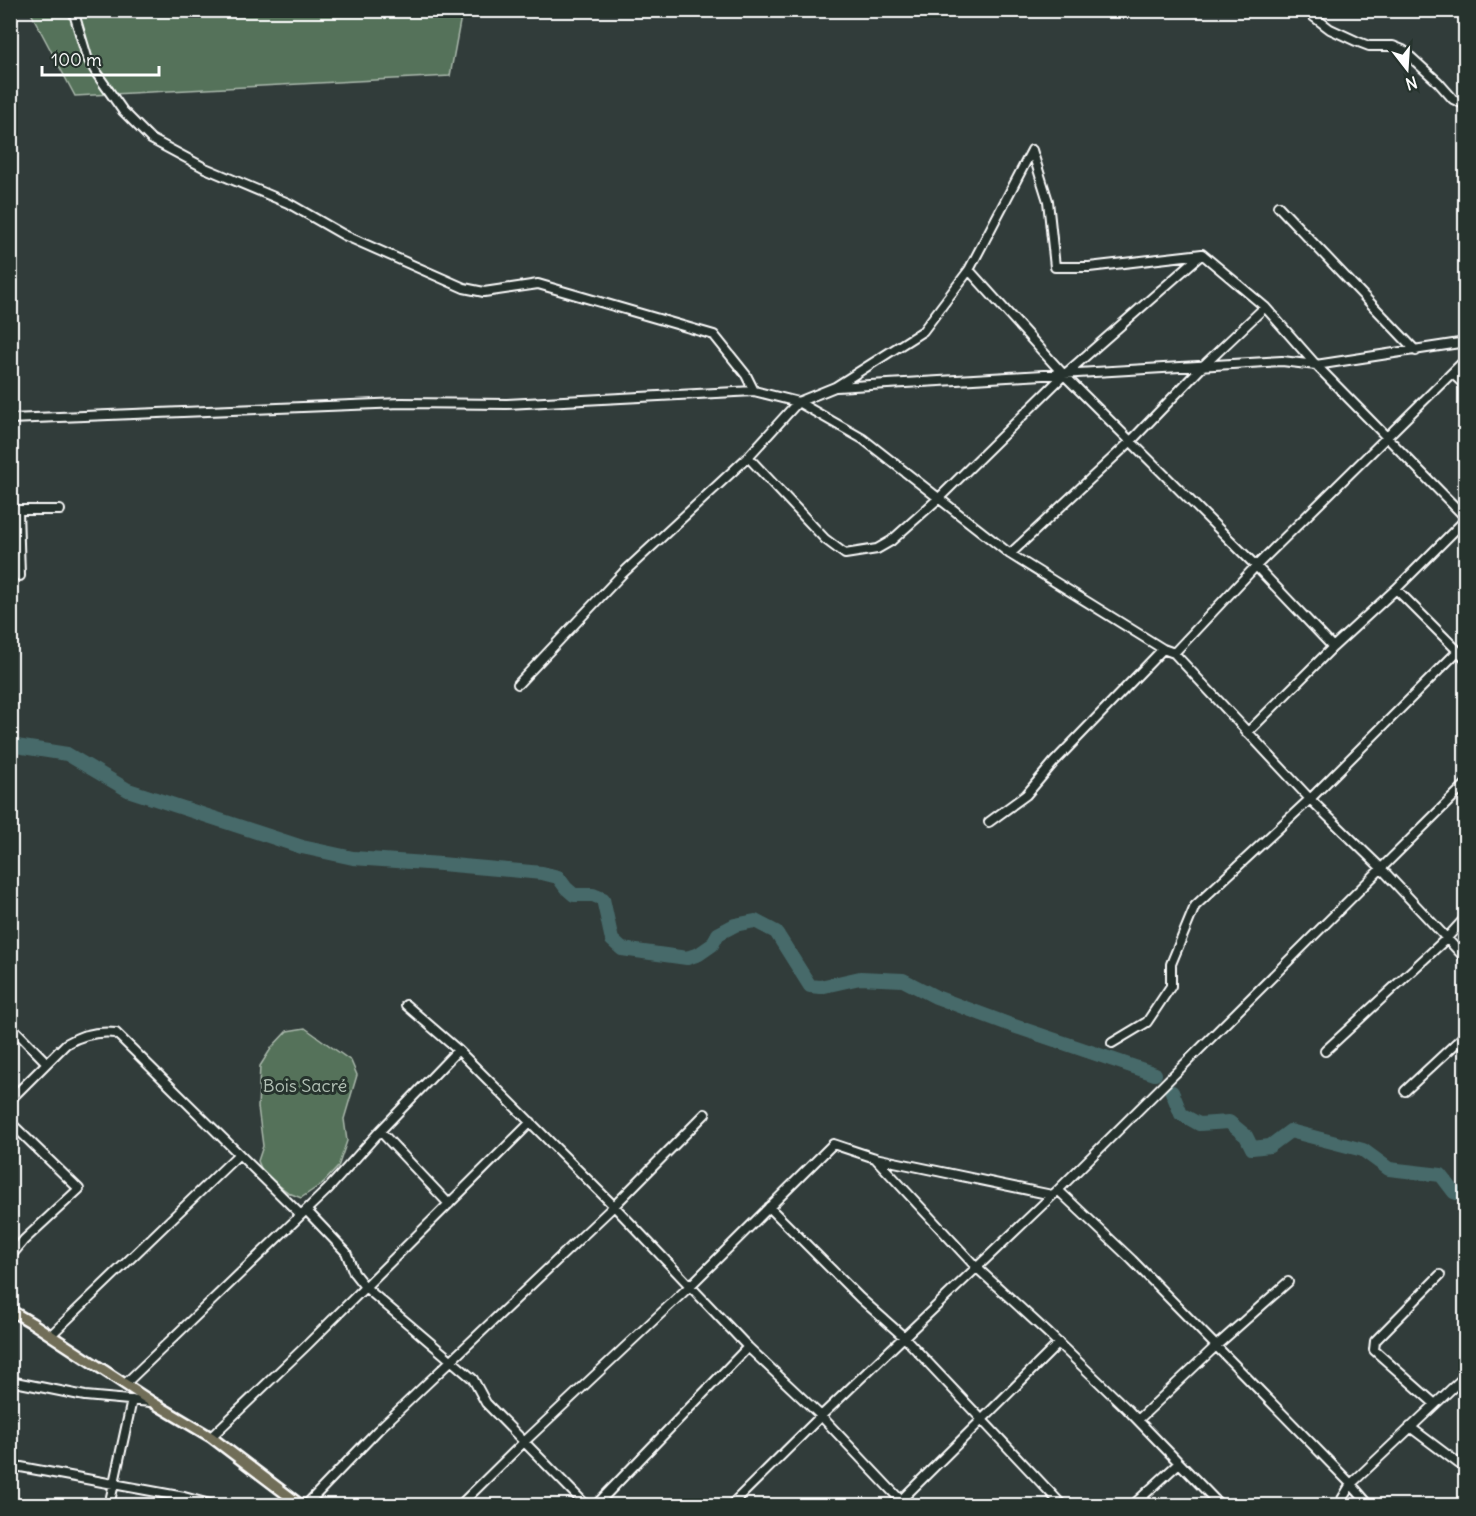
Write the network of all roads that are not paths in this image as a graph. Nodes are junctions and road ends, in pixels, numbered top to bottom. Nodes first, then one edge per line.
1 (73, 10) edge
2 (1305, 10) edge
3 (1466, 105) edge
4 (1278, 206) dead end
5 (1202, 254) junction
6 (969, 270) junction
7 (1265, 307) junction
8 (1466, 342) edge
9 (1416, 351) junction
10 (1466, 359) edge
11 (1316, 365) junction
12 (1202, 367) junction
13 (1452, 373) junction
14 (1064, 375) junction
15 (1466, 386) edge
16 (835, 387) junction
17 (754, 391) junction
18 (798, 402) junction
19 (10, 419) edge
20 (1386, 437) junction
21 (1131, 441) junction
22 (748, 457) junction
23 (939, 498) junction
24 (60, 510) dead end
25 (1466, 518) edge
26 (1010, 554) junction
27 (1256, 566) junction
28 (20, 576) dead end
29 (1396, 589) junction
30 (1333, 647) junction
31 (1163, 649) junction
32 (1458, 651) junction
33 (1174, 653) junction
34 (1466, 659) edge
35 (518, 684) dead end
36 (1247, 733) junction
37 (1465, 786) edge
38 (1310, 799) junction
39 (989, 822) dead end
40 (1380, 867) junction
41 (1466, 918) edge
42 (1446, 939) junction
43 (1466, 959) edge
44 (406, 1005) dead end
45 (10, 1025) edge
46 (1466, 1034) edge
47 (1112, 1043) dead end
48 (458, 1050) junction
49 (1325, 1052) dead end
50 (47, 1063) junction
51 (1405, 1091) dead end
52 (10, 1100) edge
53 (705, 1114) dead end
54 (10, 1122) edge
55 (531, 1122) junction
56 (380, 1131) junction
57 (239, 1154) junction
58 (875, 1158) junction
59 (1055, 1192) junction
60 (448, 1204) junction
61 (614, 1206) junction
62 (770, 1207) junction
63 (304, 1212) junction
64 (10, 1257) edge
65 (976, 1267) junction
66 (1440, 1275) dead end
67 (1288, 1282) dead end
68 (690, 1286) junction
69 (365, 1287) junction
70 (10, 1310) edge
71 (51, 1335) junction
72 (904, 1337) junction
73 (1059, 1343) junction
74 (1216, 1346) junction
75 (748, 1347) junction
76 (451, 1360) junction
77 (1466, 1375) edge
78 (10, 1381) edge
79 (125, 1384) junction
80 (132, 1400) junction
81 (152, 1402) junction
82 (1435, 1404) junction
83 (821, 1416) junction
84 (981, 1419) junction
85 (1138, 1420) junction
86 (1410, 1427) junction
87 (211, 1437) junction
88 (524, 1442) junction
89 (1179, 1463) junction
90 (10, 1466) edge
91 (1466, 1469) edge
92 (1351, 1484) junction
93 (114, 1485) junction
94 (900, 1504) edge
95 (110, 1506) edge
96 (217, 1506) edge
97 (303, 1506) edge
98 (459, 1506) edge
99 (587, 1506) edge
100 (595, 1506) edge
101 (730, 1506) edge
102 (1063, 1506) edge
103 (1132, 1506) edge
104 (1221, 1506) edge
105 (1338, 1506) edge
106 (1370, 1506) edge

1 - 17 street
2 - 3 street
4 - 9 street
5 - 6 street
5 - 7 street
5 - 14 street
6 - 14 street
6 - 16 street
7 - 11 street
7 - 12 street
8 - 9 street
9 - 11 street
10 - 13 street
11 - 12 street
11 - 20 street
12 - 14 street
12 - 21 street
13 - 15 street
13 - 20 street
14 - 16 street
14 - 21 street
14 - 23 street
16 - 18 street
17 - 18 street
17 - 19 street
18 - 22 street
18 - 23 street
20 - 25 street
20 - 27 street
21 - 26 street
21 - 27 street
22 - 23 street
22 - 35 street
23 - 26 street
24 - 28 street
25 - 29 street
26 - 31 street
27 - 30 street
27 - 33 street
29 - 30 street
29 - 32 street
30 - 36 street
31 - 33 street
31 - 39 street
32 - 34 street
32 - 38 street
33 - 36 street
36 - 38 street
37 - 40 street
38 - 40 street
38 - 47 street
40 - 42 street
40 - 59 street
41 - 42 street
42 - 43 street
42 - 49 street
44 - 48 street
45 - 50 street
46 - 51 street
48 - 55 street
48 - 56 street
50 - 52 street
50 - 57 street
53 - 61 street
54 - 64 street
55 - 60 street
55 - 61 street
56 - 60 street
56 - 63 street
57 - 63 street
57 - 71 street
58 - 59 street
58 - 62 street
58 - 65 street
59 - 65 street
59 - 74 street
60 - 69 street
61 - 68 street
61 - 76 street
62 - 68 street
62 - 72 street
63 - 69 street
63 - 79 street
65 - 72 street
65 - 73 street
66 - 82 street
67 - 74 street
68 - 75 street
68 - 88 street
69 - 76 street
69 - 87 street
70 - 71 main road
71 - 79 main road
72 - 83 street
72 - 84 street
73 - 84 street
73 - 85 street
74 - 85 street
74 - 92 street
75 - 83 street
75 - 100 street
76 - 88 street
76 - 97 street
77 - 82 street
78 - 80 street
79 - 81 main road
80 - 81 street
80 - 93 street
81 - 87 main road
82 - 86 street
83 - 94 street
83 - 101 street
84 - 94 street
84 - 102 street
85 - 89 street
86 - 91 street
86 - 92 street
87 - 97 main road
88 - 98 street
88 - 99 street
89 - 103 street
89 - 104 street
90 - 93 street
92 - 105 street
92 - 106 street
93 - 95 street
93 - 96 street

